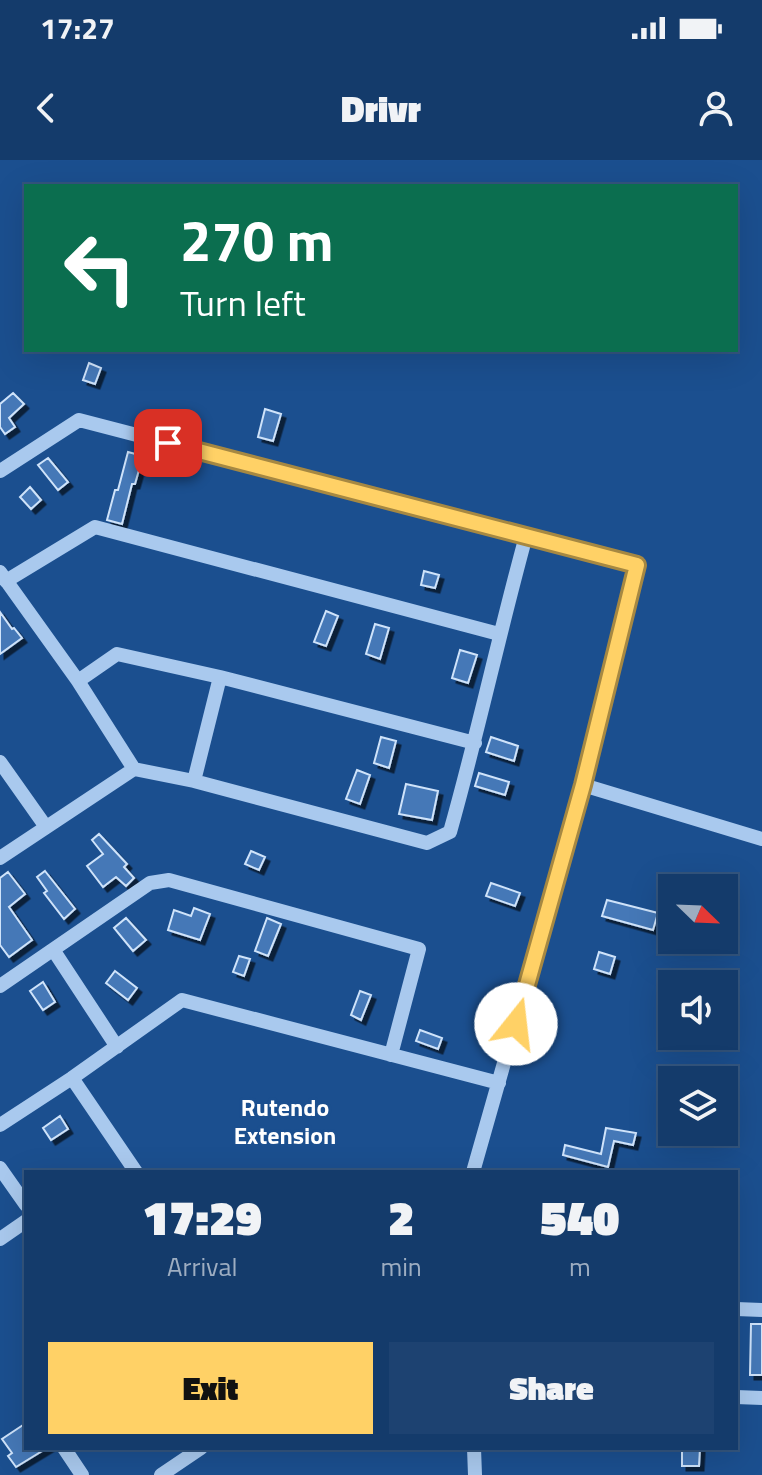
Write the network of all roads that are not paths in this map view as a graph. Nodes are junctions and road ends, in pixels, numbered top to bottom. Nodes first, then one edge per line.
1 (0, 471) edge
2 (526, 536) junction
3 (3, 576) edge
4 (499, 634) junction
5 (220, 677) junction
6 (78, 681) junction
7 (475, 743) junction
8 (0, 762) edge
9 (134, 769) junction
10 (194, 781) junction
11 (583, 785) junction
12 (46, 827) junction
13 (762, 839) edge
14 (0, 858) edge
15 (54, 951) junction
16 (0, 986) edge
17 (117, 1047) junction
18 (391, 1055) junction
19 (72, 1078) junction
20 (499, 1083) junction
21 (0, 1125) edge
22 (0, 1168) edge
23 (135, 1170) edge
24 (474, 1170) edge
25 (24, 1202) edge
26 (24, 1222) edge
27 (0, 1239) edge
28 (738, 1309) edge
29 (762, 1310) edge
30 (738, 1397) edge
31 (762, 1398) edge
32 (65, 1450) edge
33 (195, 1450) edge
34 (474, 1450) edge
35 (82, 1475) edge
36 (161, 1475) edge
37 (475, 1475) edge

1 - 2 street
2 - 4 street
2 - 11 street
3 - 4 street
3 - 6 street
4 - 7 street
5 - 6 street
5 - 7 street
5 - 10 street
6 - 9 street
7 - 10 street
8 - 12 street
9 - 10 street
9 - 12 street
11 - 13 street
11 - 20 street
12 - 14 street
15 - 16 street
15 - 17 street
15 - 18 street
17 - 18 street
17 - 19 street
18 - 20 street
19 - 21 street
19 - 23 street
20 - 24 street
22 - 25 street
26 - 27 street
28 - 29 street
30 - 31 street
32 - 35 street
33 - 36 street
34 - 37 street

